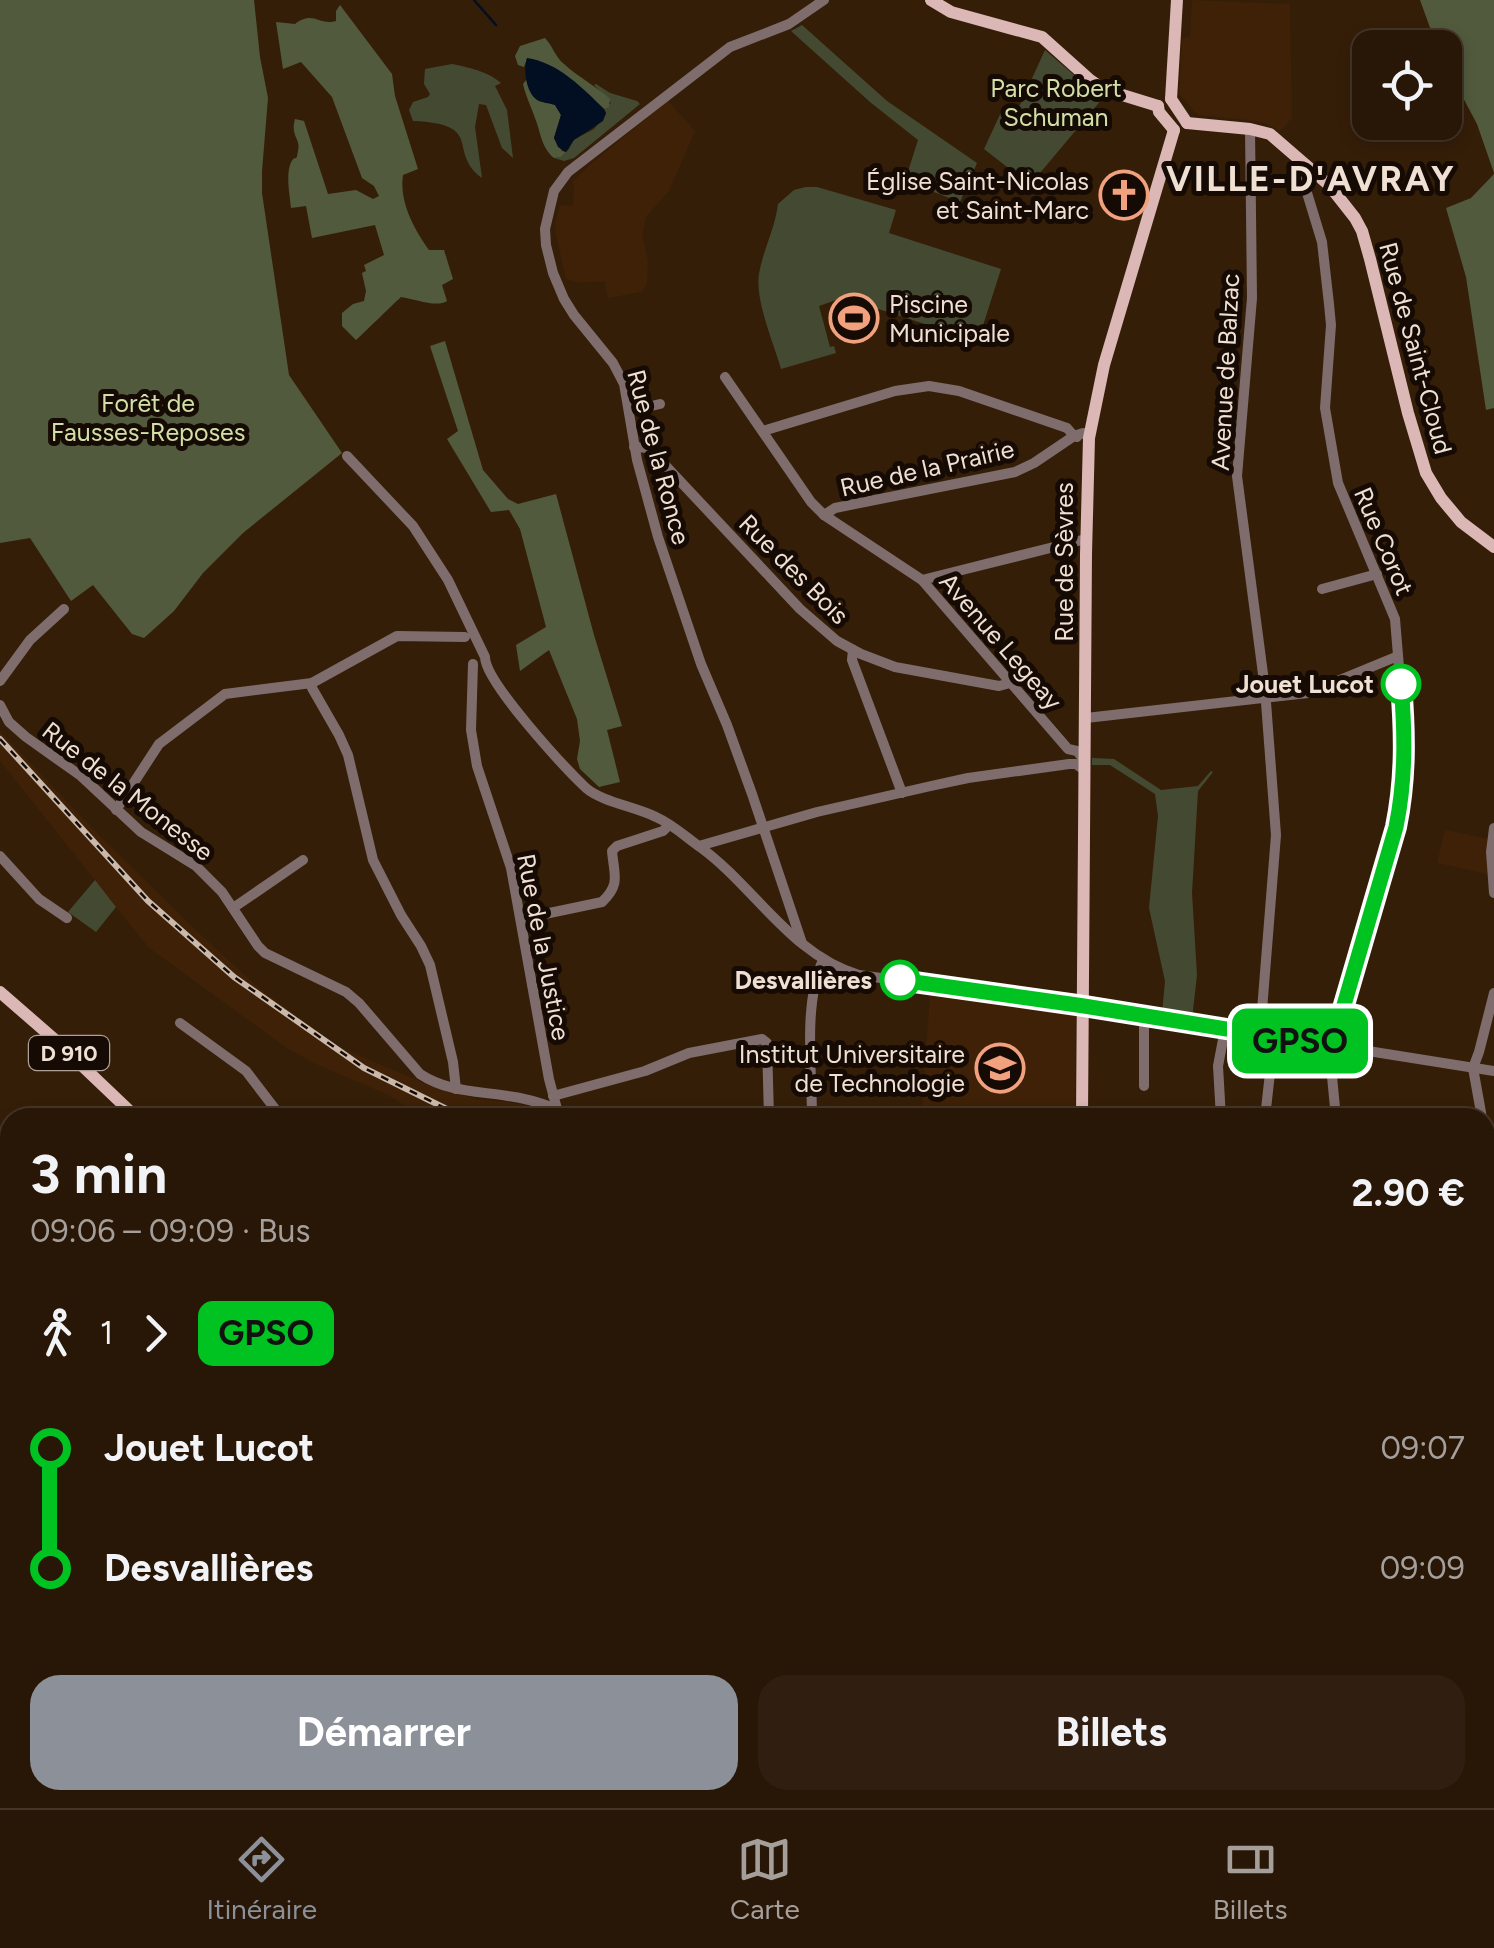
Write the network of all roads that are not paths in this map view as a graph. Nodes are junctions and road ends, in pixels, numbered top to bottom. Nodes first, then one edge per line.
1 (824, 0) edge
2 (931, 0) edge
3 (1177, 0) edge
4 (1171, 98) junction
5 (1158, 106) junction
6 (1187, 122) junction
7 (1250, 129) junction
8 (1174, 130) junction
9 (1312, 169) junction
10 (725, 377) dead end
11 (660, 404) dead end
12 (630, 411) junction
13 (763, 431) junction
14 (1074, 436) junction
15 (1089, 438) junction
16 (634, 447) junction
17 (364, 454) dead end
18 (824, 515) junction
19 (1086, 539) junction
20 (1494, 547) edge
21 (1376, 574) junction
22 (922, 580) junction
23 (1322, 589) dead end
24 (64, 609) dead end
25 (467, 633) junction
26 (853, 650) junction
27 (1398, 656) junction
28 (479, 659) junction
29 (0, 681) edge
30 (312, 683) junction
31 (1010, 683) junction
32 (1265, 698) junction
33 (0, 705) edge
34 (1086, 718) junction
35 (1084, 760) junction
36 (902, 794) junction
37 (116, 810) junction
38 (670, 825) junction
39 (762, 826) junction
40 (1494, 828) edge
41 (698, 846) junction
42 (0, 856) edge
43 (303, 860) dead end
44 (1494, 894) edge
45 (233, 908) junction
46 (67, 918) dead end
47 (521, 919) junction
48 (803, 944) junction
49 (823, 960) junction
50 (0, 992) edge
51 (1494, 993) edge
52 (1084, 1006) junction
53 (1144, 1017) junction
54 (180, 1023) dead end
55 (1225, 1029) junction
56 (1260, 1035) junction
57 (1274, 1037) junction
58 (1332, 1046) junction
59 (1473, 1068) junction
60 (1494, 1071) edge
61 (1144, 1086) dead end
62 (456, 1089) junction
63 (553, 1096) junction
64 (126, 1108) edge
65 (274, 1108) edge
66 (546, 1108) edge
67 (558, 1108) edge
68 (769, 1108) edge
69 (812, 1108) edge
70 (1082, 1108) edge
71 (1220, 1108) edge
72 (1266, 1108) edge
73 (1335, 1108) edge
74 (1480, 1108) edge

1 - 12 street, Rue de la Ronce
2 - 5 main road
3 - 4 main road
4 - 5 main road
4 - 6 main road
5 - 8 main road
6 - 7 main road, Rue de Saint-Cloud
6 - 8 main road
7 - 9 main road, Rue de Saint-Cloud
7 - 32 street, Avenue de Balzac
8 - 15 main road, Rue de Sèvres
9 - 20 main road, Rue de Saint-Cloud
9 - 21 street, Rue Corot
10 - 13 street, Avenue Legeay
11 - 12 street
12 - 16 street, Rue de la Ronce
13 - 14 street
13 - 18 street, Avenue Legeay
14 - 15 street
14 - 18 street, Rue de la Prairie
15 - 19 main road, Rue de Sèvres
16 - 26 street, Rue des Bois
16 - 39 street, Rue de la Ronce
17 - 25 street
18 - 22 street, Avenue Legeay
19 - 22 street
19 - 34 main road, Rue de Sèvres
21 - 23 street
21 - 27 street, Rue Corot
22 - 31 street, Avenue Legeay
24 - 29 street
25 - 28 street
25 - 30 street
26 - 31 street, Rue des Bois
26 - 36 street
27 - 32 street
27 - 58 street, Rue Corot
28 - 38 street
28 - 47 street, Rue de la Justice
30 - 37 street
30 - 62 street
31 - 35 street, Avenue Legeay
32 - 34 street
32 - 56 street, Avenue de Balzac
33 - 37 street, Rue de la Monesse
34 - 35 main road, Rue de Sèvres
35 - 36 street
35 - 52 main road, Rue de Sèvres
36 - 39 street
37 - 45 street, Rue de la Monesse
38 - 41 street
38 - 47 street
39 - 41 street
39 - 48 street, Rue de la Ronce
40 - 44 street
41 - 48 street
42 - 46 street
43 - 45 street
45 - 62 street, Rue de la Monesse
47 - 63 street, Rue de la Justice
48 - 49 street
49 - 52 street
49 - 69 street
50 - 64 main road, D 910
51 - 59 street
52 - 53 street
52 - 70 main road, Rue de Sèvres
53 - 55 street
53 - 61 street
54 - 65 street
55 - 56 street
55 - 71 street
56 - 57 street
57 - 58 street
57 - 72 street
58 - 59 street
58 - 73 street, Rue Corot
59 - 60 street
59 - 74 street
62 - 66 street, Rue de la Monesse
63 - 67 street, Rue de la Justice
63 - 68 street

